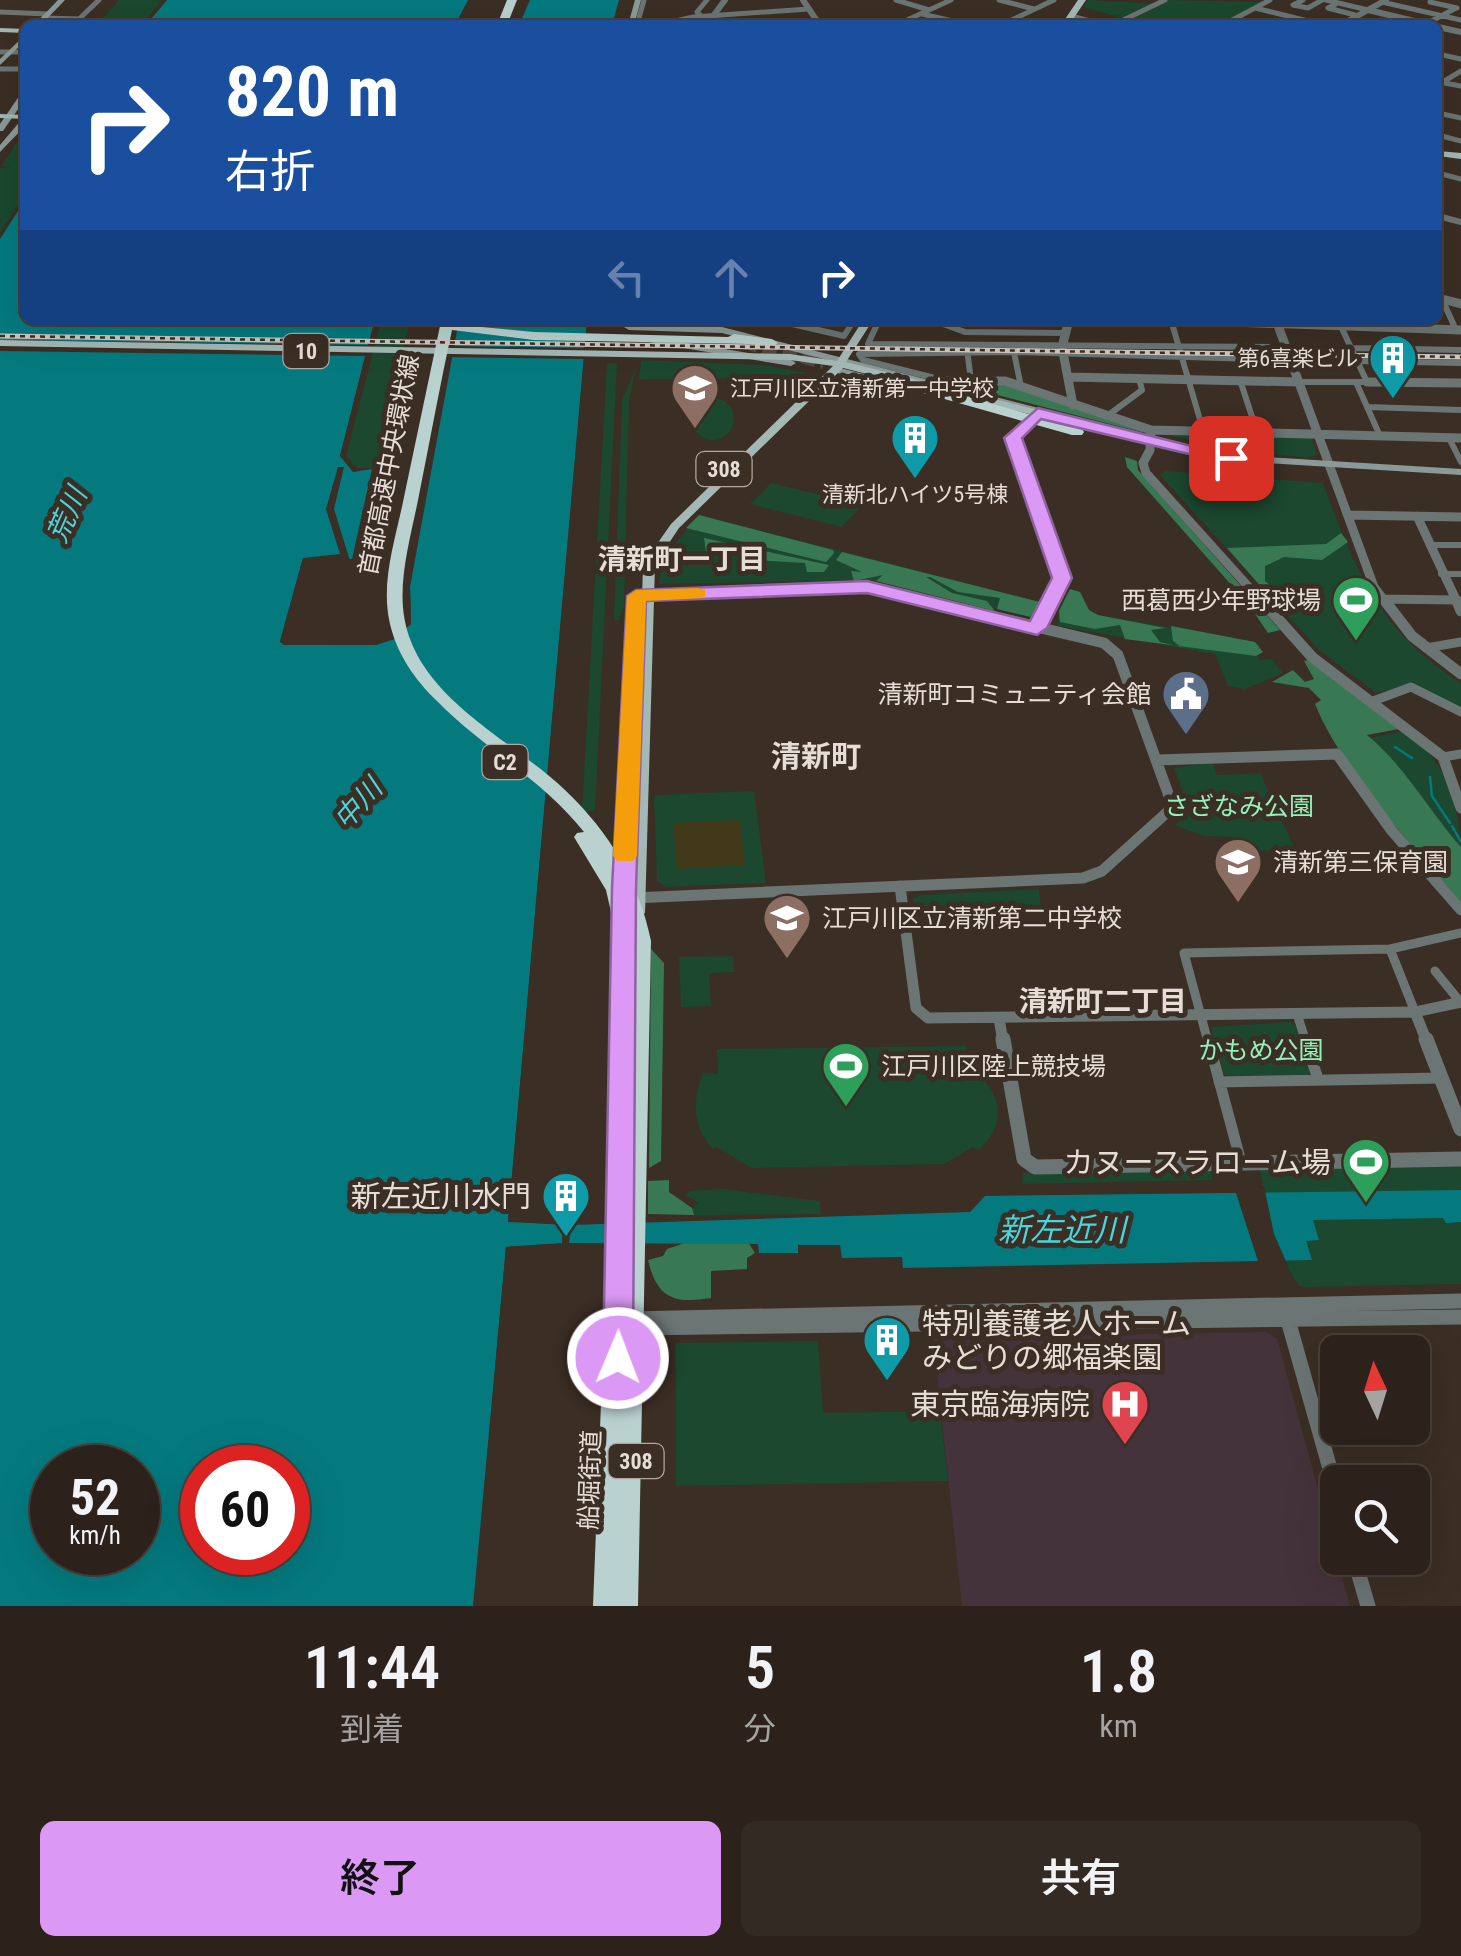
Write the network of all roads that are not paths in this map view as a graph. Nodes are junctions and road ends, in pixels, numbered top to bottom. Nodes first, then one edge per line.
1 (62, 0) edge
2 (98, 0) edge
3 (707, 0) edge
4 (802, 0) edge
5 (896, 0) edge
6 (951, 0) edge
7 (999, 0) edge
8 (1054, 0) edge
9 (1082, 0) edge
10 (1164, 0) edge
11 (1270, 0) edge
12 (1302, 0) edge
13 (1324, 0) edge
14 (1384, 1) edge
15 (1432, 1) edge
16 (1338, 3) junction
17 (1255, 8) junction
18 (1034, 9) junction
19 (1458, 9) edge
20 (808, 10) junction
21 (1368, 10) junction
22 (1416, 10) junction
23 (0, 12) edge
24 (926, 12) junction
25 (48, 15) junction
26 (1354, 15) dead end
27 (1071, 16) junction
28 (1442, 16) junction
29 (937, 17) junction
30 (42, 20) edge
31 (709, 20) edge
32 (719, 20) edge
33 (816, 20) edge
34 (908, 20) edge
35 (930, 20) edge
36 (949, 20) edge
37 (1011, 20) edge
38 (1068, 20) edge
39 (1087, 20) edge
40 (1124, 20) edge
41 (1232, 20) edge
42 (1304, 20) edge
43 (1349, 20) edge
44 (1408, 20) edge
45 (1436, 20) edge
46 (1461, 20) edge
47 (20, 40) edge
48 (0, 52) edge
49 (11, 52) junction
50 (20, 52) edge
51 (0, 66) edge
52 (11, 117) edge
53 (0, 129) edge
54 (0, 150) edge
55 (1442, 302) edge
56 (1442, 315) edge
57 (1450, 316) junction
58 (437, 325) edge
59 (447, 325) edge
60 (451, 325) edge
61 (484, 325) edge
62 (623, 325) edge
63 (629, 325) edge
64 (666, 325) edge
65 (797, 325) edge
66 (851, 325) edge
67 (864, 325) edge
68 (877, 325) edge
69 (946, 325) edge
70 (1068, 325) edge
71 (1174, 325) edge
72 (1277, 325) edge
73 (1340, 325) edge
74 (1360, 325) edge
75 (663, 328) junction
76 (1458, 330) edge
77 (965, 332) junction
78 (685, 334) junction
79 (1066, 334) junction
80 (744, 342) tunnel mouth
81 (772, 342) junction
82 (0, 345) edge
83 (1179, 346) junction
84 (1286, 347) junction
85 (1352, 348) junction
86 (967, 349) junction
87 (1063, 350) junction
88 (1461, 350) edge
89 (1014, 352) junction
90 (612, 356) joint
91 (1183, 358) junction
92 (1291, 360) junction
93 (1357, 361) junction
94 (791, 362) junction
95 (1461, 363) edge
96 (834, 366) junction
97 (1068, 377) junction
98 (1139, 378) junction
99 (1188, 379) junction
100 (1240, 380) junction
101 (971, 381) junction
102 (1299, 382) junction
103 (1362, 382) junction
104 (907, 384) dead end
105 (1461, 384) edge
106 (946, 385) junction
107 (1020, 387) junction
108 (1073, 405) junction
109 (1368, 407) junction
110 (1461, 410) edge
111 (1032, 415) junction
112 (1107, 416) junction
113 (1094, 427) junction
114 (1203, 430) junction
115 (1076, 432) joint
116 (1257, 432) junction
117 (1319, 434) junction
118 (1380, 436) junction
119 (1449, 438) junction
120 (1461, 438) edge
121 (1151, 441) junction
122 (1461, 462) edge
123 (1331, 470) junction
124 (1461, 472) edge
125 (1461, 480) edge
126 (1348, 515) junction
127 (1417, 516) junction
128 (1461, 516) edge
129 (1429, 545) junction
130 (1461, 545) edge
131 (1442, 574) junction
132 (1461, 574) edge
133 (641, 596) junction
134 (1382, 599) junction
135 (1457, 600) edge
136 (1461, 611) edge
137 (1037, 628) junction
138 (1461, 642) edge
139 (1426, 648) junction
140 (1461, 674) edge
141 (1373, 701) junction
142 (1461, 712) edge
143 (1461, 754) edge
144 (1443, 758) junction
145 (1158, 760) junction
146 (1461, 807) edge
147 (900, 886) junction
148 (631, 898) junction
149 (1461, 910) edge
150 (1461, 933) edge
151 (1390, 950) junction
152 (1434, 972) dead end
153 (1461, 1002) edge
154 (1416, 1012) junction
155 (1297, 1014) junction
156 (1201, 1016) junction
157 (1000, 1018) junction
158 (1442, 1078) junction
159 (1318, 1080) junction
160 (1219, 1082) junction
161 (1461, 1129) edge
162 (1461, 1159) edge
163 (1242, 1162) junction
164 (626, 1256) junction
165 (1461, 1301) edge
166 (1286, 1312) junction
167 (1461, 1317) edge
168 (619, 1323) junction
169 (639, 1324) junction
170 (1329, 1465) edge
171 (1359, 1575) edge
172 (609, 1606) edge
173 (628, 1606) edge
174 (1368, 1606) edge

1 - 25 main road
2 - 25 street
3 - 31 street
4 - 20 street
5 - 24 street
6 - 24 street
7 - 18 street
8 - 18 street
9 - 27 main road
10 - 40 street
11 - 17 street
12 - 13 street
13 - 16 street
14 - 21 street
14 - 22 street
15 - 19 street
15 - 22 street
16 - 21 street
16 - 26 street
17 - 41 street
17 - 42 street
18 - 37 street
19 - 28 street
20 - 32 street
20 - 33 street
21 - 43 street
21 - 44 street
22 - 28 street
23 - 25 street
24 - 29 street
24 - 34 street
25 - 30 main road
27 - 38 main road
27 - 39 street
28 - 45 street
28 - 46 street
29 - 35 street
29 - 36 street
47 - 49 main road
48 - 49 street
49 - 50 street
49 - 51 main road
52 - 53 main road
52 - 54 main road
55 - 57 street
56 - 57 street
57 - 76 street
58 - 172 highway, 首都高速中央環状線 / C2
59 - 173 highway, 首都高速中央環状線 / C2
60 - 78 highway
61 - 78 highway
62 - 94 main road
63 - 75 main road
64 - 75 street
65 - 66 street
67 - 96 main road, 船堀街道 / 308
68 - 86 street
69 - 77 street
70 - 79 street
71 - 83 street
72 - 84 street
73 - 85 street
74 - 76 street
75 - 81 main road
77 - 79 street
77 - 86 street
78 - 80 highway
78 - 81 highway
79 - 87 street
81 - 96 main road
82 - 90 main road, 10
82 - 106 main road, 10
83 - 84 street
83 - 87 street
83 - 91 street
84 - 92 street
85 - 88 street
85 - 93 street
86 - 87 street
86 - 89 street
86 - 101 street
86 - 106 street
87 - 89 street
87 - 91 street
87 - 97 street
89 - 107 street
90 - 94 main road, 10
91 - 92 street
91 - 99 street
92 - 102 street
93 - 95 street
93 - 103 street
94 - 96 main road, 10
96 - 111 main road
96 - 113 main road
96 - 133 main road, 船堀街道 / 308
97 - 98 street
97 - 108 street
98 - 99 street
98 - 112 street
99 - 100 street
99 - 114 street
100 - 102 street
100 - 116 street
101 - 106 street
101 - 107 street
102 - 103 street
102 - 117 street
103 - 105 street
103 - 109 street
104 - 111 highway
106 - 111 main road, 10
107 - 108 street
108 - 112 street
109 - 110 street
109 - 118 street
111 - 113 main road, 10
111 - 115 highway
111 - 137 street
112 - 121 street
113 - 121 main road
114 - 116 street
114 - 121 street
115 - 121 main road
116 - 117 street
117 - 118 street
117 - 123 street
118 - 119 street
119 - 120 street
119 - 122 street
121 - 123 main road
121 - 141 street
123 - 124 main road
123 - 125 main road
123 - 126 street
126 - 127 street
126 - 134 street
127 - 128 street
127 - 129 street
129 - 130 street
129 - 131 street
131 - 132 street
131 - 135 street
133 - 137 street
133 - 148 main road, 船堀街道 / 308
134 - 135 street
134 - 139 street
135 - 136 street
137 - 145 street
138 - 139 street
139 - 140 street
141 - 142 street
141 - 144 street
143 - 144 street
144 - 146 street
145 - 147 street
145 - 149 street
147 - 148 street
147 - 157 street
148 - 164 main road, 船堀街道 / 308
150 - 151 street
151 - 154 street
151 - 156 street
152 - 153 street
153 - 154 street
154 - 155 street
154 - 158 street
155 - 156 street
155 - 159 street
156 - 157 street
156 - 160 street
157 - 163 street
158 - 159 street
158 - 161 street
159 - 160 street
160 - 163 street
162 - 163 street
164 - 168 main road, 船堀街道 / 308
164 - 169 main road, 船堀街道 / 308
165 - 166 street
166 - 167 street
166 - 169 street
166 - 170 street
168 - 169 street
168 - 172 main road, 船堀街道 / 308
169 - 173 main road, 船堀街道 / 308
171 - 174 street

